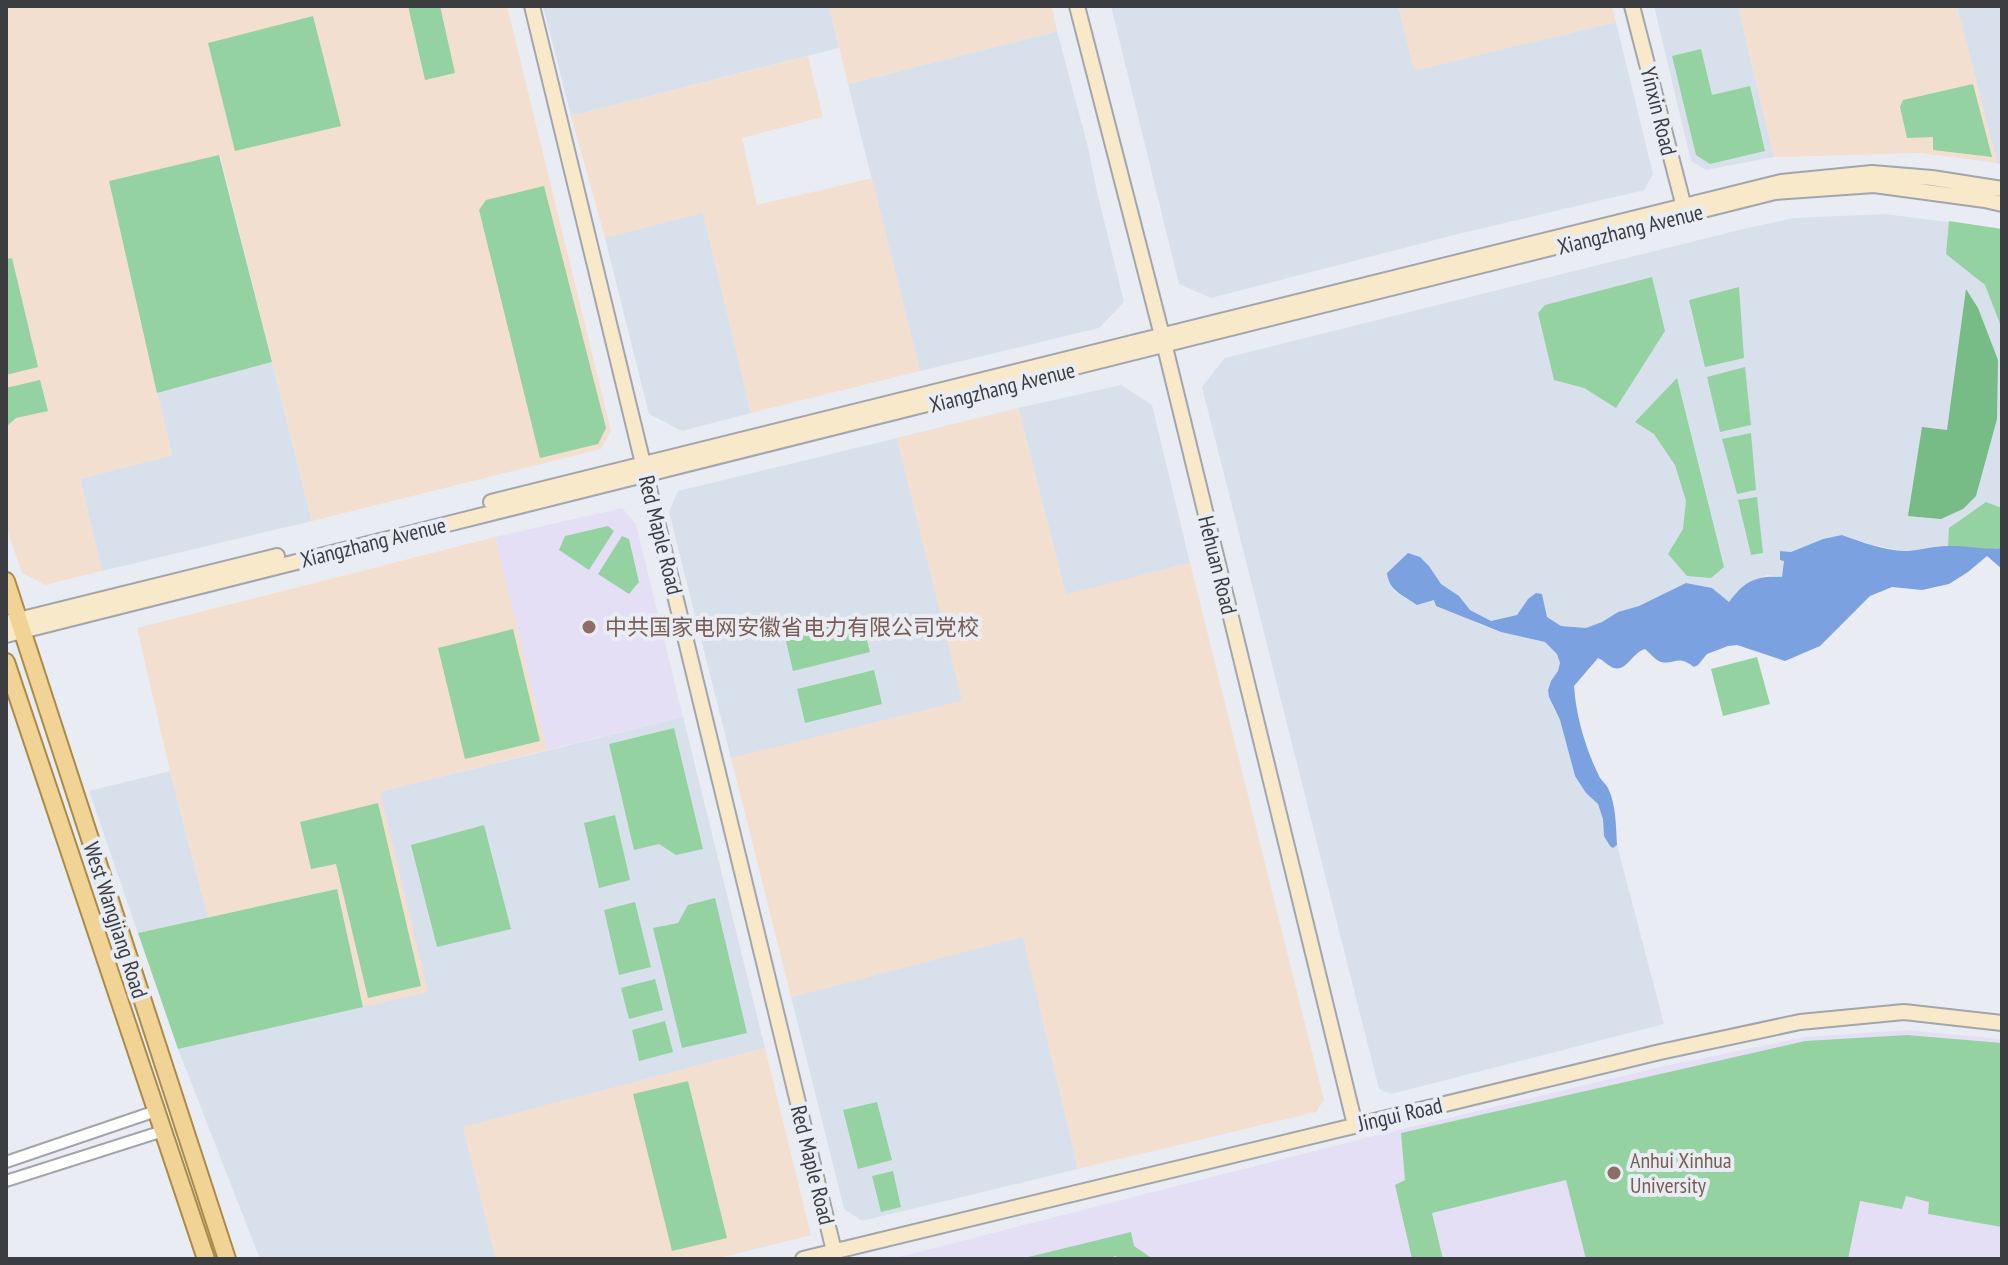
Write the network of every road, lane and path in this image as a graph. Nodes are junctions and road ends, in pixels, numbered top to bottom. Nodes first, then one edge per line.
1 (532, 6) edge
2 (1077, 6) edge
3 (1632, 6) edge
4 (2002, 189) edge
5 (2002, 204) edge
6 (1685, 210) junction
7 (1163, 341) junction
8 (646, 469) junction
9 (6, 581) edge
10 (16, 625) edge
11 (6, 635) edge
12 (6, 662) edge
13 (2002, 1023) edge
14 (156, 1111) junction
15 (1355, 1125) junction
16 (163, 1131) junction
17 (6, 1162) edge
18 (6, 1181) edge
19 (834, 1251) junction
20 (206, 1259) edge
21 (227, 1259) edge
22 (803, 1259) edge

1 - 8 street, Red Maple Road
2 - 7 street, Hehuan Road
3 - 6 street, Yinxin Road
4 - 6 street, Xiangzhang Avenue
5 - 6 street, Xiangzhang Avenue
6 - 7 street, Xiangzhang Avenue
7 - 8 street, Xiangzhang Avenue
7 - 15 street, Hehuan Road
8 - 10 street, Xiangzhang Avenue
8 - 19 street, Red Maple Road
9 - 10 main road, West Wangjiang Road
10 - 11 street, Xiangzhang Avenue
10 - 21 main road, West Wangjiang Road
12 - 14 main road, West Wangjiang Road
13 - 15 street, Jingui Road
14 - 16 main road, West Wangjiang Road
14 - 17 street
15 - 19 street, Jingui Road
16 - 18 street
16 - 20 main road, West Wangjiang Road
19 - 22 street, Jingui Road

